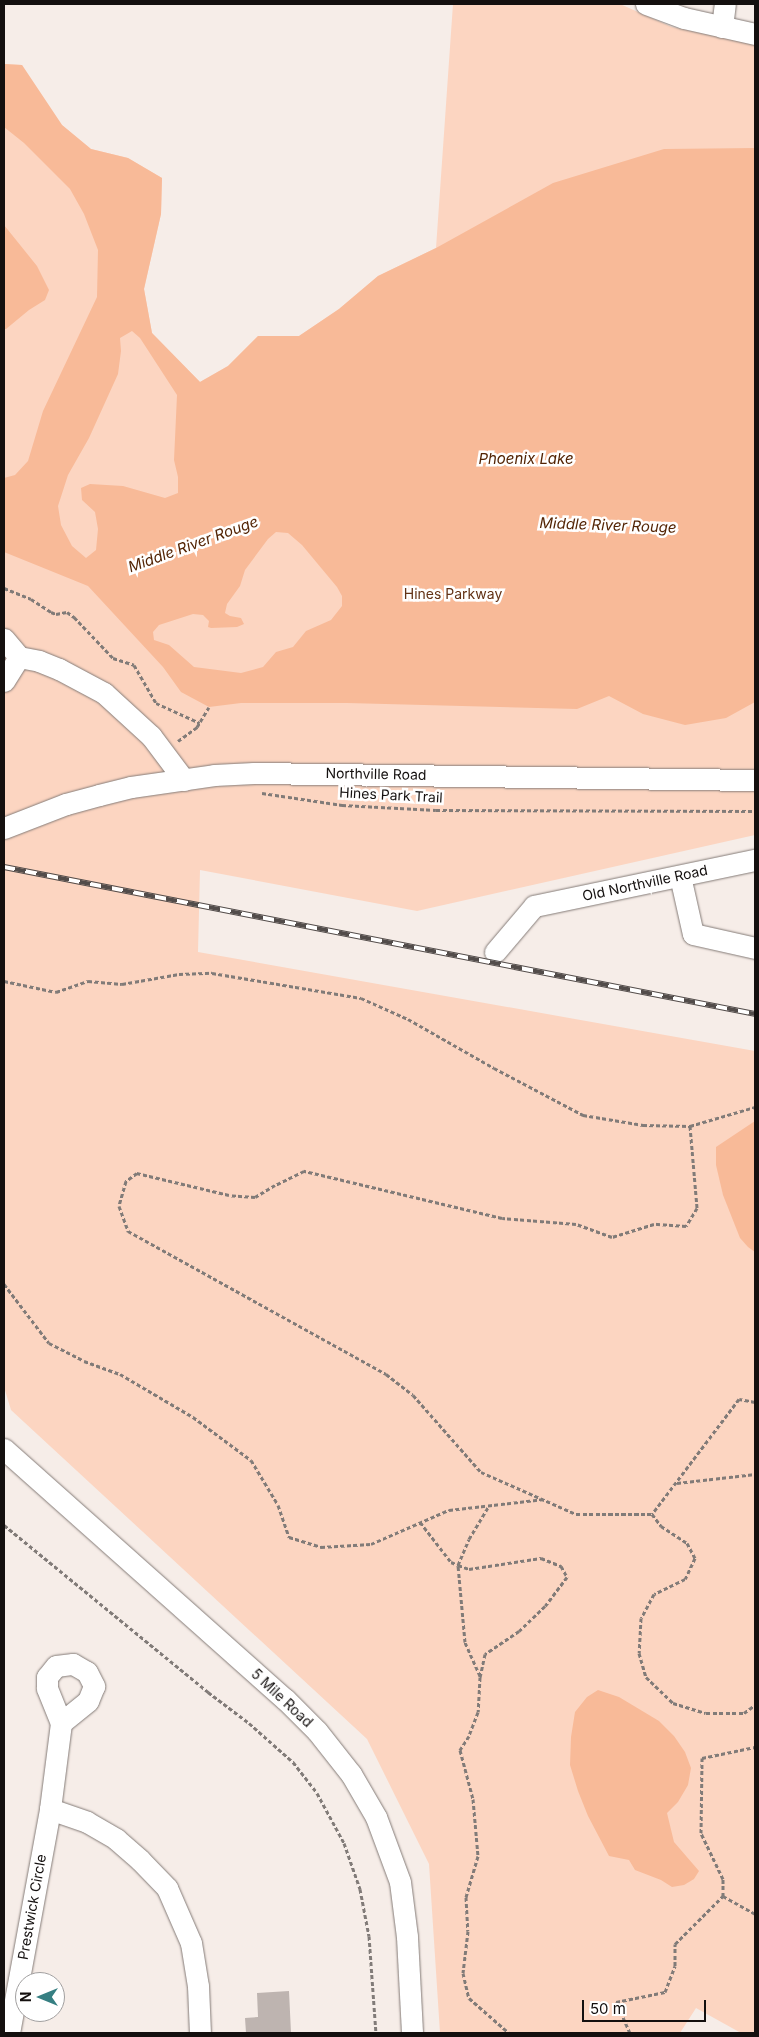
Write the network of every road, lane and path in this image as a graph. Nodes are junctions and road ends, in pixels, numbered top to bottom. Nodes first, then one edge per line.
1 (646, 4) edge
2 (725, 4) edge
3 (722, 27) junction
4 (755, 34) edge
5 (4, 588) edge
6 (4, 639) edge
7 (19, 657) junction
8 (4, 680) edge
9 (209, 707) dead end
10 (200, 723) junction
11 (162, 750) junction
12 (184, 780) junction
13 (755, 780) edge
14 (257, 793) dead end
15 (755, 811) edge
16 (4, 828) edge
17 (755, 860) edge
18 (680, 876) junction
19 (755, 948) edge
20 (495, 952) dead end
21 (4, 981) edge
22 (755, 1107) edge
23 (690, 1126) junction
24 (4, 1284) edge
25 (755, 1402) edge
26 (4, 1449) edge
27 (755, 1474) edge
28 (676, 1483) junction
29 (544, 1499) junction
30 (489, 1505) junction
31 (652, 1514) junction
32 (420, 1522) junction
33 (4, 1525) edge
34 (458, 1565) junction
35 (480, 1677) junction
36 (755, 1705) edge
37 (61, 1723) dead end
38 (755, 1747) edge
39 (50, 1809) junction
40 (723, 1896) junction
41 (755, 1914) edge
42 (8, 2033) edge
43 (200, 2033) edge
44 (376, 2033) edge
45 (412, 2033) edge
46 (509, 2033) edge
47 (630, 2033) edge

1 - 3 street
2 - 3 street
3 - 4 street
5 - 10 path
6 - 7 street
7 - 8 street
7 - 11 street
9 - 10 path
10 - 11 path
11 - 12 street
12 - 13 street, Northville Road
12 - 16 street, Northville Road
14 - 15 path, Hines Park Trail
17 - 18 street, Old Northville Road
18 - 19 street
18 - 20 street, Old Northville Road
21 - 23 path
22 - 23 path
23 - 29 path
24 - 32 path
25 - 28 path
26 - 45 street, 5 Mile Road
27 - 28 path
28 - 31 path
29 - 30 path
29 - 31 path
30 - 32 path
30 - 34 path
31 - 36 path
32 - 34 path
33 - 44 path
34 - 35 path
34 - 35 path
35 - 46 path
37 - 39 street, Prestwick Circle
38 - 40 path
39 - 42 street, Prestwick Circle
39 - 43 street
40 - 41 path
40 - 47 path

